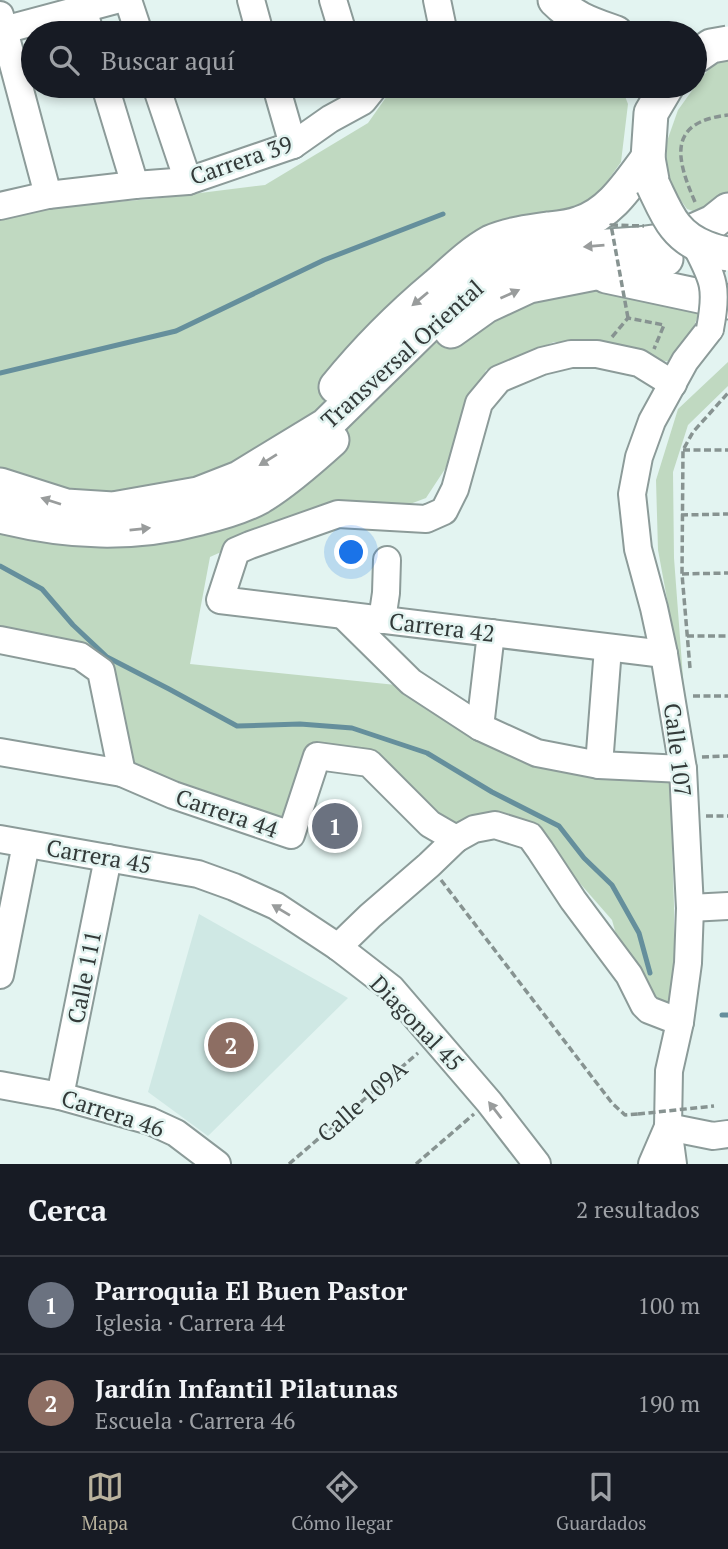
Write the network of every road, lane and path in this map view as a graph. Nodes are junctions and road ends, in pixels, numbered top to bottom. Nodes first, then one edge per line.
1 (116, 0) edge
2 (128, 0) edge
3 (251, 0) edge
4 (333, 0) edge
5 (437, 0) edge
6 (555, 0) edge
7 (85, 14) edge
8 (32, 21) edge
9 (135, 21) edge
10 (257, 21) edge
11 (339, 21) edge
12 (441, 21) edge
13 (577, 21) edge
14 (21, 22) edge
15 (1, 25) edge
16 (21, 97) edge
17 (21, 98) edge
18 (110, 98) edge
19 (160, 98) edge
20 (279, 98) edge
21 (356, 98) edge
22 (653, 98) edge
23 (728, 115) edge
24 (293, 145) junction
25 (648, 158) junction
26 (188, 181) junction
27 (135, 185) junction
28 (48, 195) junction
29 (696, 204) dead end
30 (0, 206) edge
31 (728, 210) edge
32 (646, 226) dead end
33 (728, 234) edge
34 (695, 244) junction
35 (728, 254) edge
36 (593, 273) junction
37 (728, 302) edge
38 (722, 334) edge
39 (647, 368) junction
40 (673, 384) junction
41 (728, 393) edge
42 (303, 438) junction
43 (683, 450) junction
44 (728, 450) edge
45 (0, 485) edge
46 (728, 514) edge
47 (681, 515) junction
48 (0, 516) edge
49 (387, 560) dead end
50 (682, 573) junction
51 (728, 573) edge
52 (343, 615) junction
53 (382, 620) junction
54 (491, 633) junction
55 (687, 636) junction
56 (728, 636) edge
57 (0, 640) edge
58 (608, 648) junction
59 (664, 654) junction
60 (691, 672) dead end
61 (728, 696) edge
62 (694, 705) dead end
63 (480, 727) junction
64 (0, 752) edge
65 (728, 756) edge
66 (691, 763) junction
67 (599, 765) junction
68 (122, 773) junction
69 (703, 816) dead end
70 (728, 816) edge
71 (456, 839) junction
72 (13, 841) edge
73 (108, 858) junction
74 (429, 865) junction
75 (198, 874) joint
76 (728, 906) edge
77 (690, 908) junction
78 (338, 947) junction
79 (0, 975) edge
80 (680, 1022) junction
81 (435, 1038) junction
82 (0, 1084) edge
83 (60, 1096) junction
84 (489, 1102) junction
85 (714, 1106) dead end
86 (668, 1127) junction
87 (728, 1134) edge
88 (217, 1164) edge
89 (289, 1164) edge
90 (416, 1164) edge
91 (537, 1164) edge
92 (652, 1164) edge
93 (673, 1164) edge

1 - 7 street
2 - 9 street
3 - 10 street
4 - 11 street
5 - 12 street
6 - 13 main road
7 - 8 street
14 - 15 street
15 - 16 street
17 - 28 street
18 - 27 street
19 - 26 street
20 - 24 street
21 - 24 street, Carrera 39
22 - 25 main road
23 - 29 path
24 - 26 street, Carrera 39
25 - 34 main road, bridge
25 -> 42 main road
26 - 27 street, Carrera 39
27 - 28 street, Carrera 39
28 - 30 street, Carrera 39
31 -> 42 main road, Transversal Oriental
32 - 39 path, bridge
33 - 36 main road, Transversal Oriental
34 - 35 main road, bridge
34 - 38 street, bridge
36 - 37 main road
48 -> 36 main road, Transversal Oriental
38 - 40 street, Calle 107
39 - 40 street
39 - 52 street, Carrera 42
40 - 59 street, Calle 107
41 - 43 path
42 -> 45 main road, Transversal Oriental
43 - 44 path
43 - 47 path
46 - 47 path
47 - 50 path
49 - 53 street
50 - 51 path
50 - 55 path
52 - 53 street, Carrera 42
52 - 63 street
53 - 54 street, Carrera 42
54 - 58 street, Carrera 42
54 - 63 street
55 - 56 path
55 - 60 path
57 - 68 street
58 - 59 street, Carrera 42
58 - 67 street
59 - 66 street, Calle 107
61 - 62 path
63 - 67 street
64 - 68 street, Carrera 44
65 - 66 path
66 - 67 street
66 - 77 street, Calle 107
68 - 71 street, Carrera 44
69 - 70 path
71 - 74 street
71 - 80 street
72 - 73 street, Carrera 45
72 - 79 street
73 - 75 street, Carrera 45
73 - 83 street, Calle 111
74 - 78 street
74 - 85 path, bridge
78 -> 75 street, Diagonal 45
76 - 77 street
77 - 80 street, Calle 107
78 - 81 street, Diagonal 45
80 - 86 street, Calle 107
81 - 84 street, Diagonal 45
81 - 89 path, Calle 109A
82 - 83 street, Carrera 46
83 - 88 street, Carrera 46
84 - 90 path
91 -> 84 street, Diagonal 45
86 - 87 street
86 - 92 street, Calle 107
86 - 93 street, Calle 107

